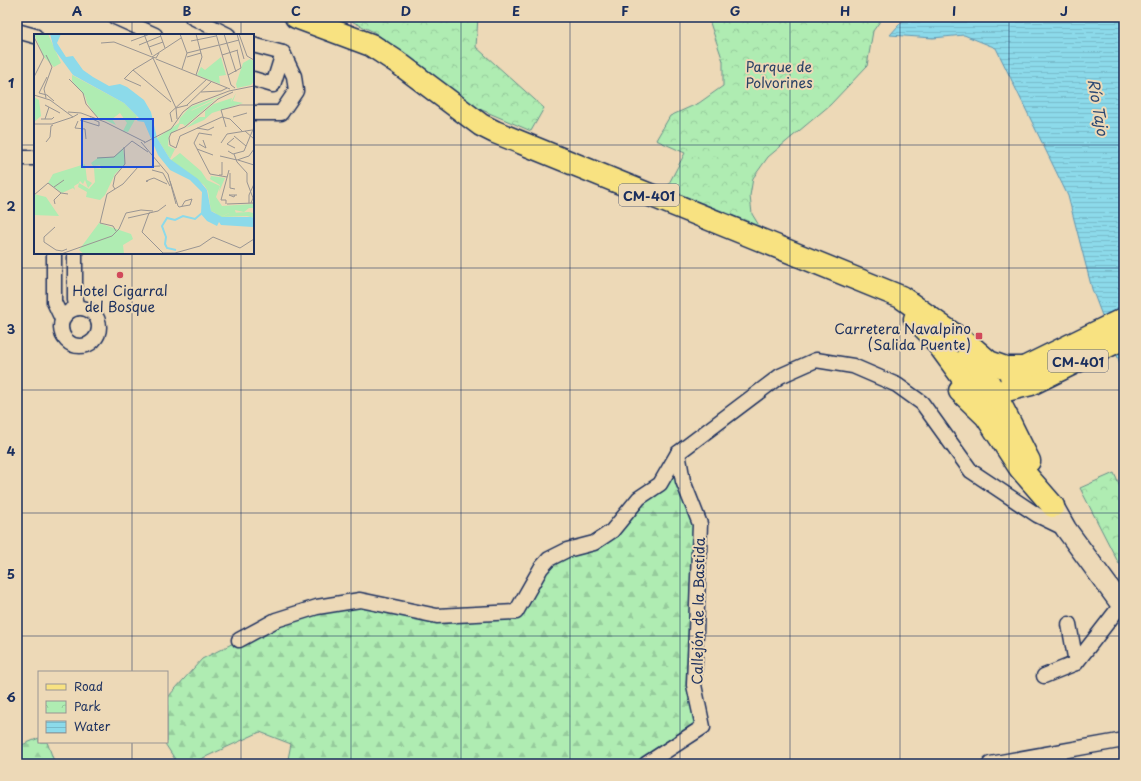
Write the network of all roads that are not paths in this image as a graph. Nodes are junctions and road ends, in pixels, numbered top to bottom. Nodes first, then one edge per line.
1 (115, 17) edge
2 (192, 17) edge
3 (305, 19) edge
4 (17, 30) edge
5 (153, 34) edge
6 (226, 34) edge
7 (34, 36) edge
8 (254, 45) edge
9 (283, 53) junction
10 (254, 78) edge
11 (254, 113) edge
12 (17, 158) edge
13 (34, 158) edge
14 (54, 254) edge
15 (75, 254) edge
16 (854, 279) junction
17 (77, 308) junction
18 (62, 319) junction
19 (1124, 319) edge
20 (948, 330) junction
21 (1124, 338) edge
22 (1028, 376) junction
23 (995, 394) junction
24 (986, 416) junction
25 (1016, 431) junction
26 (678, 453) junction
27 (1053, 506) junction
28 (1066, 529) junction
29 (1123, 606) edge
30 (1069, 624) dead end
31 (239, 640) dead end
32 (1076, 663) junction
33 (1044, 676) dead end
34 (1124, 740) edge
35 (646, 764) edge
36 (990, 764) edge

1 - 5 street
2 - 6 street
3 - 16 main road, CM-401
4 - 7 street
8 - 9 street
9 - 10 street
9 - 11 street
12 - 13 street
14 - 18 street
15 - 17 street
16 - 20 main road, CM-401
16 - 23 main road, CM-401
16 - 24 main road
17 - 18 street
17 - 18 street
19 - 22 main road, CM-401
20 - 22 main road, CM-401
20 - 23 main road
21 - 22 main road, CM-401
22 - 23 main road, CM-401
22 - 25 main road
23 - 24 main road
23 - 25 main road
24 - 27 main road
25 - 27 main road
26 - 28 street
26 - 31 street
26 - 35 street, Callejón de la Bastida
27 - 28 main road
28 - 29 main road
29 - 32 street
30 - 32 street
32 - 33 street
34 - 36 street

